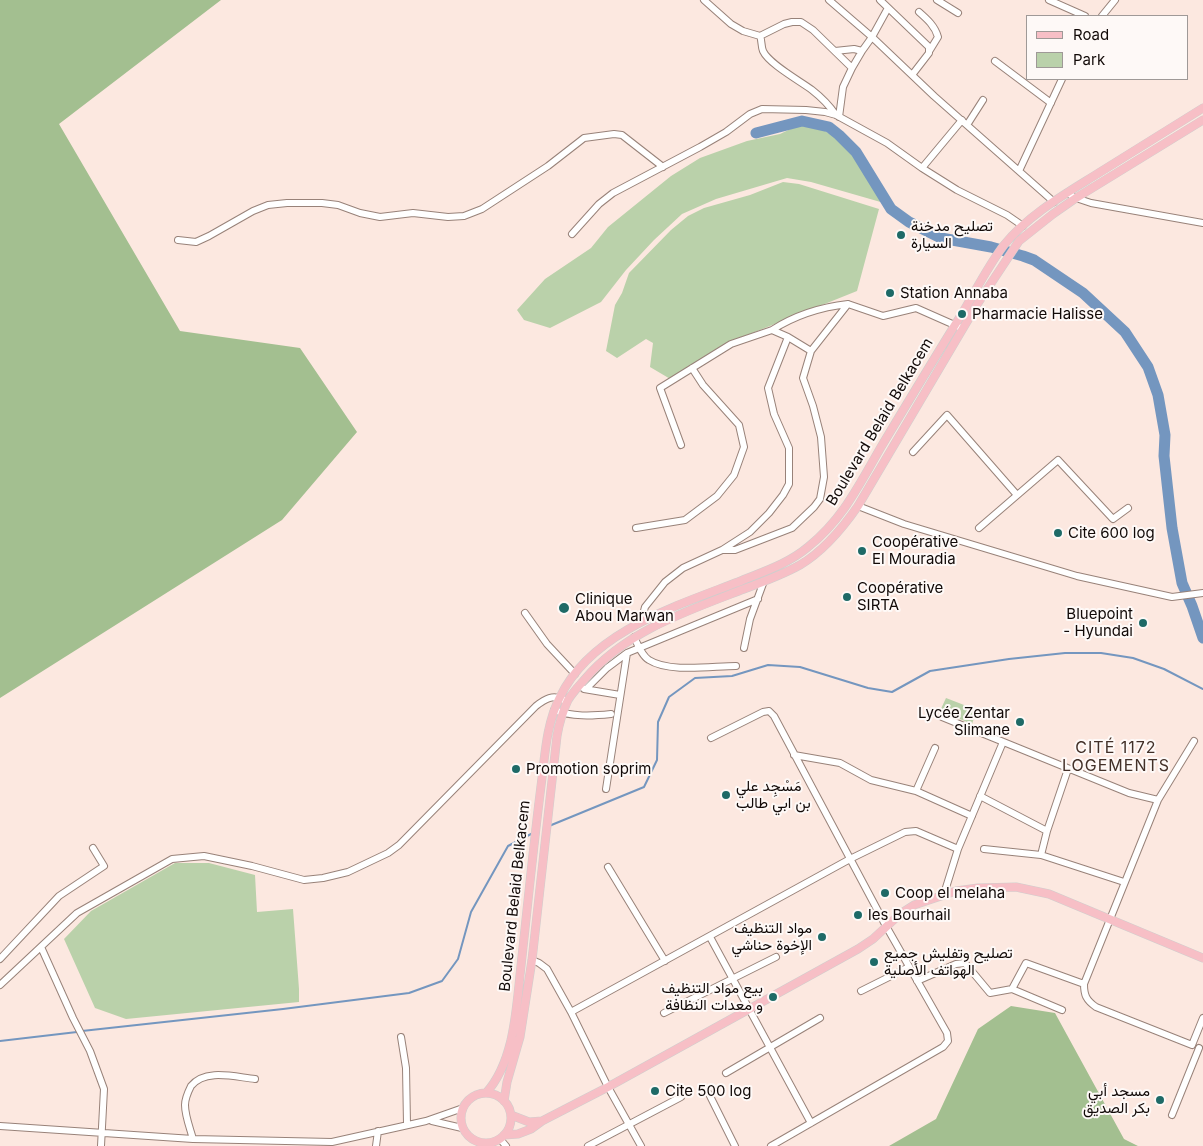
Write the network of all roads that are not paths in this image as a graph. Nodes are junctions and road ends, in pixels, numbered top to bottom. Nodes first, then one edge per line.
1 (704, 0) edge
2 (829, 0) edge
3 (880, 0) edge
4 (937, 0) edge
5 (1049, 0) edge
6 (1115, 0) edge
7 (888, 8) junction
8 (919, 12) dead end
9 (958, 13) dead end
10 (1083, 15) edge
11 (1103, 15) edge
12 (760, 36) junction
13 (872, 37) junction
14 (930, 50) junction
15 (834, 51) junction
16 (862, 51) junction
17 (994, 61) dead end
18 (852, 68) junction
19 (912, 75) junction
20 (1062, 80) edge
21 (983, 100) dead end
22 (1050, 103) junction
23 (1203, 108) edge
24 (837, 116) junction
25 (1203, 120) edge
26 (964, 123) junction
27 (663, 167) junction
28 (922, 168) junction
29 (1019, 171) junction
30 (1068, 193) junction
31 (1076, 198) junction
32 (1054, 202) junction
33 (1203, 223) edge
34 (1023, 226) junction
35 (572, 234) dead end
36 (178, 240) dead end
37 (848, 304) junction
38 (955, 325) junction
39 (772, 330) junction
40 (963, 330) junction
41 (788, 337) junction
42 (811, 352) junction
43 (692, 368) junction
44 (681, 446) dead end
45 (913, 452) dead end
46 (1017, 495) junction
47 (858, 506) junction
48 (1128, 508) dead end
49 (636, 528) dead end
50 (979, 528) dead end
51 (722, 550) junction
52 (764, 581) junction
53 (1200, 594) edge
54 (758, 598) junction
55 (525, 613) dead end
56 (641, 622) junction
57 (634, 637) junction
58 (744, 648) dead end
59 (640, 649) junction
60 (627, 653) junction
61 (736, 666) dead end
62 (575, 674) junction
63 (582, 688) junction
64 (620, 695) junction
65 (559, 698) junction
66 (568, 702) junction
67 (554, 710) junction
68 (563, 714) junction
69 (611, 714) dead end
70 (942, 717) dead end
71 (711, 738) dead end
72 (1194, 741) dead end
73 (1003, 742) junction
74 (935, 748) dead end
75 (794, 754) junction
76 (1068, 769) junction
77 (606, 789) dead end
78 (916, 791) junction
79 (980, 796) junction
80 (1158, 800) junction
81 (972, 816) junction
82 (1047, 831) junction
83 (93, 848) dead end
84 (984, 849) dead end
85 (958, 850) junction
86 (1041, 855) junction
87 (850, 859) junction
88 (608, 867) dead end
89 (1124, 882) junction
90 (944, 894) junction
91 (1109, 920) junction
92 (886, 926) junction
93 (710, 937) junction
94 (41, 948) junction
95 (776, 957) dead end
96 (0, 958) edge
97 (1203, 958) edge
98 (532, 960) junction
99 (665, 961) junction
100 (909, 967) junction
101 (733, 979) junction
102 (917, 980) junction
103 (1084, 984) junction
104 (0, 985) edge
105 (1012, 989) junction
106 (862, 991) dead end
107 (749, 1008) junction
108 (1062, 1010) dead end
109 (571, 1012) junction
110 (664, 1013) dead end
111 (820, 1018) dead end
112 (1203, 1018) edge
113 (401, 1037) dead end
114 (769, 1047) junction
115 (1198, 1048) edge
116 (726, 1072) dead end
117 (255, 1079) dead end
118 (608, 1087) junction
119 (486, 1093) junction
120 (709, 1094) dead end
121 (681, 1097) dead end
122 (504, 1101) junction
123 (462, 1108) junction
124 (511, 1115) junction
125 (1172, 1115) dead end
126 (426, 1121) junction
127 (542, 1121) junction
128 (407, 1124) junction
129 (629, 1124) junction
130 (811, 1124) junction
131 (0, 1126) edge
132 (462, 1128) junction
133 (378, 1131) junction
134 (101, 1132) junction
135 (502, 1137) junction
136 (470, 1138) junction
137 (192, 1139) junction
138 (264, 1143) edge
139 (489, 1144) edge
140 (101, 1146) edge
141 (376, 1146) edge
142 (468, 1146) edge
143 (506, 1146) edge
144 (588, 1146) edge
145 (640, 1146) edge
146 (735, 1146) edge
147 (771, 1146) edge

1 - 12 street
2 - 13 street
3 - 7 street
4 - 9 street
5 - 10 street
6 - 11 street
7 - 13 street
7 - 14 street
8 - 14 street
12 - 15 street
12 - 24 street
13 - 16 street
13 - 19 street
14 - 19 street
15 - 16 street
15 - 18 street
16 - 18 street
17 - 22 street
18 - 24 street
19 - 26 street
20 - 22 street
21 - 26 street
22 - 29 street
23 - 30 main road, Boulevard Belaid Belkacem
24 - 27 street
24 - 28 street
25 - 31 main road, Boulevard Belaid Belkacem
26 - 28 street
26 - 29 street
27 - 35 street
27 - 36 street
28 - 34 street
29 - 32 street
30 - 31 street
30 - 32 main road, Boulevard Belaid Belkacem
31 - 33 street
31 - 40 main road, Boulevard Belaid Belkacem
32 - 34 main road, Boulevard Belaid Belkacem
34 - 38 main road, Boulevard Belaid Belkacem
37 - 38 street
37 - 39 street
37 - 42 street
38 - 40 street
38 - 56 main road, Boulevard Belaid Belkacem
39 - 41 street
39 - 43 street
40 - 47 main road, Boulevard Belaid Belkacem
41 - 42 street
41 - 51 street
42 - 51 street
43 - 44 street
43 - 49 street
45 - 46 street
46 - 48 street
46 - 50 street
47 - 52 main road, Boulevard Belaid Belkacem
47 - 53 street
51 - 56 street
52 - 54 street
52 - 57 main road, Boulevard Belaid Belkacem
54 - 58 street
54 - 59 street
55 - 62 street
56 - 62 main road, Boulevard Belaid Belkacem
57 - 59 street
57 - 63 main road, Boulevard Belaid Belkacem
59 - 60 street
59 - 61 street
60 - 63 street
60 - 64 street
62 - 65 main road, Boulevard Belaid Belkacem
63 - 64 street
63 - 66 main road, Boulevard Belaid Belkacem
64 - 77 street
65 - 66 street
65 - 67 main road, Boulevard Belaid Belkacem
65 - 94 street
66 - 68 main road, Boulevard Belaid Belkacem
67 - 68 street
67 - 119 main road, Boulevard Belaid Belkacem
68 - 69 street
68 - 98 main road, Boulevard Belaid Belkacem
70 - 73 street
71 - 75 street
72 - 80 street
73 - 76 street
73 - 79 street
74 - 78 street
75 - 78 street
75 - 87 street
76 - 80 street
76 - 82 street
78 - 81 street
79 - 81 street
79 - 82 street
80 - 89 street
81 - 85 street
82 - 86 street
83 - 96 street
84 - 86 street
85 - 87 street
85 - 90 street
86 - 89 street
87 - 92 street
87 - 93 street
88 - 99 street
89 - 91 street
90 - 91 main road
90 - 92 main road
91 - 97 main road
91 - 103 street
92 - 100 street
92 - 107 main road
93 - 99 street
93 - 101 street
94 - 104 street
94 - 134 street
95 - 101 street
98 - 109 street
98 - 122 main road, Boulevard Belaid Belkacem
99 - 109 street
100 - 102 street
100 - 106 street
101 - 107 street
101 - 110 street
102 - 105 street
102 - 130 street
103 - 105 street
103 - 115 street
105 - 108 street
107 - 114 street
107 - 118 main road
109 - 118 street
111 - 114 street
112 - 115 street
113 - 128 street
114 - 116 street
114 - 130 street
115 - 125 street
117 - 137 street
118 - 127 main road
118 - 129 street
119 - 122 main road
119 - 123 main road
120 - 146 street
121 - 129 street
122 - 124 main road
123 - 126 street
123 - 132 main road
124 - 127 main road
124 - 135 main road
126 - 128 street
126 - 132 street
127 - 135 main road
128 - 133 street
129 - 144 street
129 - 145 street
130 - 147 street
131 - 134 street
132 - 136 main road
133 - 138 street
133 - 141 street
134 - 137 street
134 - 140 street
135 - 139 main road
135 - 143 street
136 - 139 main road
136 - 142 main road
137 - 138 street

